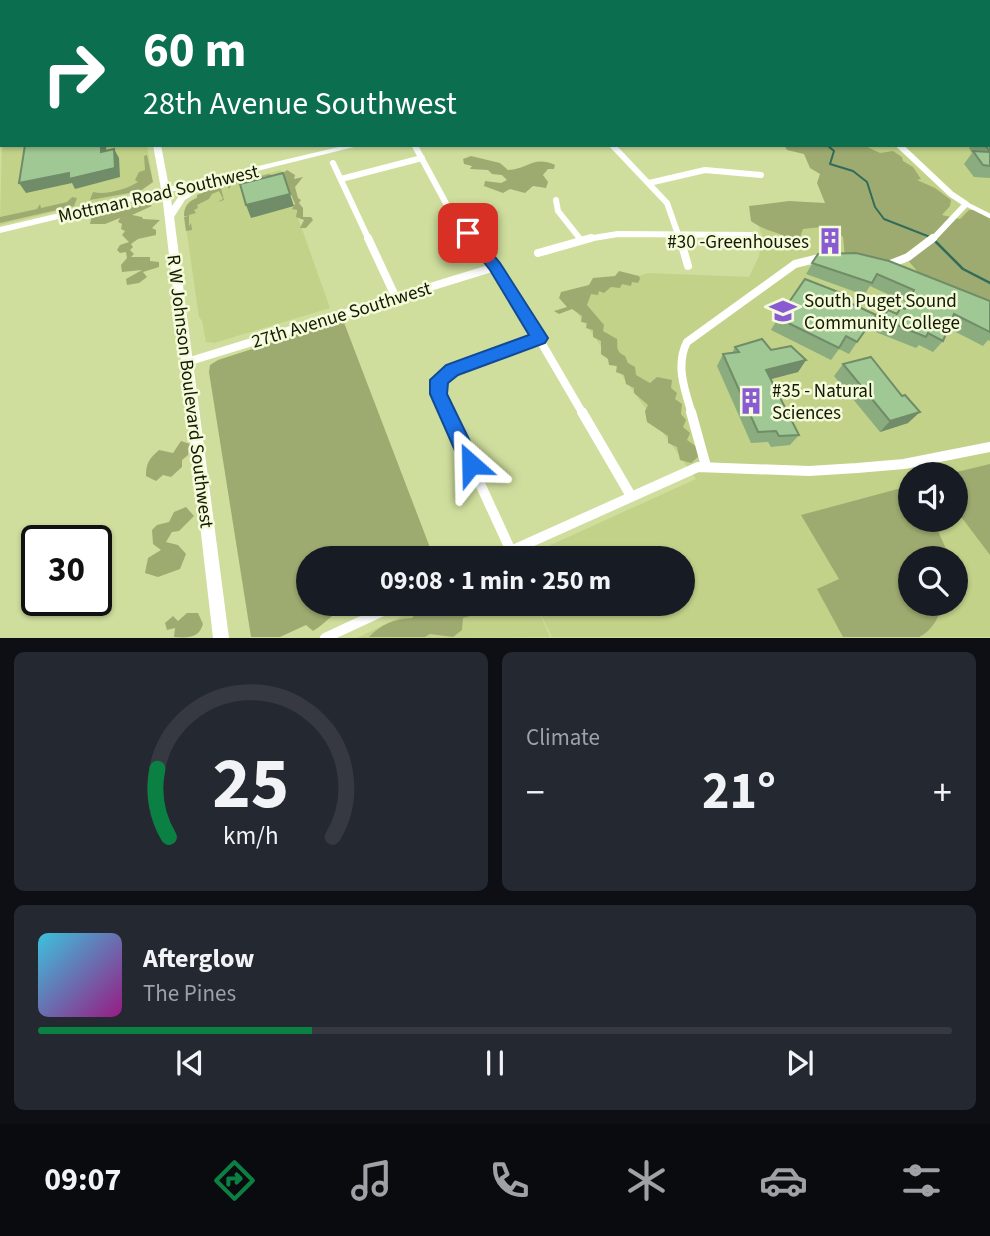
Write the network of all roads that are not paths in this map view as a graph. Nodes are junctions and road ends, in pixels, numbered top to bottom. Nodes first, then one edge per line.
1 (157, 147) edge
2 (349, 147) edge
3 (416, 147) edge
4 (614, 147) edge
5 (901, 147) edge
6 (422, 158) junction
7 (333, 163) dead end
8 (761, 175) dead end
9 (217, 178) junction
10 (341, 179) junction
11 (649, 183) junction
12 (166, 190) junction
13 (556, 200) dead end
14 (966, 204) junction
15 (990, 216) edge
16 (169, 218) junction
17 (0, 230) edge
18 (751, 235) dead end
19 (679, 236) junction
20 (581, 240) junction
21 (538, 253) dead end
22 (836, 256) edge
23 (877, 264) edge
24 (688, 266) dead end
25 (495, 267) junction
26 (396, 298) junction
27 (540, 338) junction
28 (187, 362) junction
29 (990, 447) edge
30 (706, 466) junction
31 (631, 496) junction
32 (509, 546) edge
33 (522, 546) edge
34 (372, 616) edge
35 (221, 638) edge
36 (325, 638) edge

1 - 12 street, R W Johnson Boulevard Southwest
2 - 9 street, Mottman Road Southwest
3 - 6 street
4 - 11 street
5 - 14 street
6 - 10 street
6 - 25 street
7 - 10 street
8 - 11 street
9 - 12 street, Mottman Road Southwest
9 - 16 street
10 - 26 street
11 - 19 street
12 - 16 street, R W Johnson Boulevard Southwest
12 - 17 street, Mottman Road Southwest
13 - 20 street
14 - 15 street
14 - 23 street
16 - 28 street, R W Johnson Boulevard Southwest
18 - 19 street
19 - 20 street
19 - 24 street
20 - 21 street
22 - 30 street
25 - 26 street, 27th Avenue Southwest
25 - 27 street
26 - 28 street, 27th Avenue Southwest
27 - 31 street
27 - 32 street
28 - 35 street, R W Johnson Boulevard Southwest
29 - 30 street
30 - 31 street
31 - 33 street
34 - 36 street

